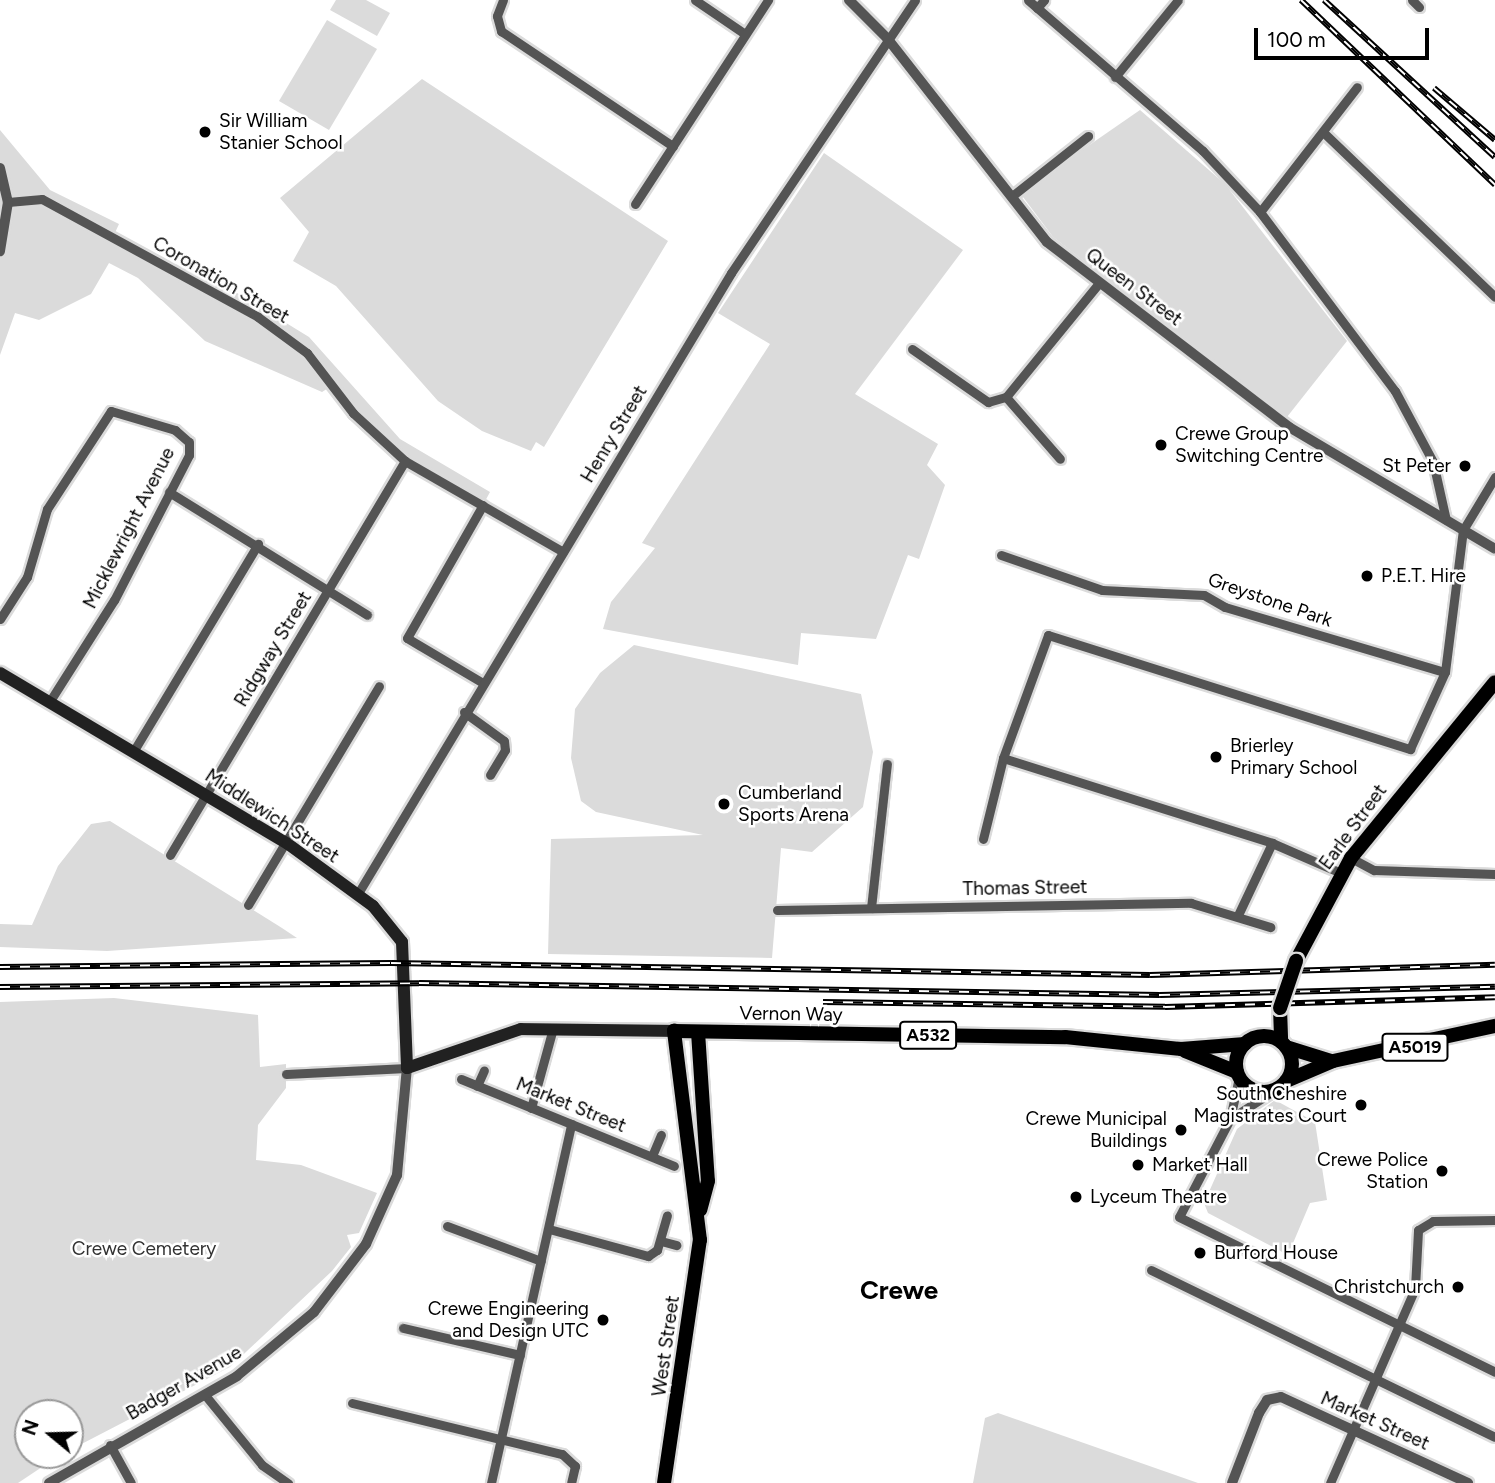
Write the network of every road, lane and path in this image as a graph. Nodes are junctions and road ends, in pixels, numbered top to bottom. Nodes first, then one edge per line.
1 (503, 0) edge
2 (695, 0) edge
3 (768, 0) edge
4 (849, 0) edge
5 (915, 0) edge
6 (1028, 0) edge
7 (1044, 0) edge
8 (1178, 0) edge
9 (1037, 8) junction
10 (745, 34) junction
11 (887, 38) junction
12 (1115, 77) junction
13 (1357, 87) dead end
14 (1323, 132) junction
15 (1088, 136) dead end
16 (673, 146) junction
17 (0, 168) edge
18 (1012, 196) junction
19 (8, 202) junction
20 (635, 204) dead end
21 (1260, 212) junction
22 (0, 251) edge
23 (1098, 284) junction
24 (1495, 297) edge
25 (912, 349) dead end
26 (1006, 397) junction
27 (1060, 459) dead end
28 (405, 461) junction
29 (1495, 477) edge
30 (169, 492) junction
31 (483, 505) junction
32 (1446, 520) junction
33 (1463, 530) junction
34 (258, 544) junction
35 (1494, 548) edge
36 (563, 552) junction
37 (1001, 555) dead end
38 (329, 590) junction
39 (367, 615) dead end
40 (0, 619) edge
41 (1445, 672) junction
42 (0, 673) edge
43 (1495, 682) edge
44 (482, 683) junction
45 (379, 685) dead end
46 (50, 701) junction
47 (464, 712) junction
48 (133, 752) junction
49 (1003, 758) junction
50 (887, 764) dead end
51 (490, 775) dead end
52 (205, 795) junction
53 (983, 839) dead end
54 (1272, 843) junction
55 (288, 844) junction
56 (170, 855) dead end
57 (1351, 858) junction
58 (1341, 873) junction
59 (1495, 874) edge
60 (356, 895) junction
61 (248, 905) dead end
62 (871, 908) junction
63 (777, 910) dead end
64 (1238, 915) junction
65 (1270, 927) dead end
66 (1279, 1012) junction
67 (1495, 1026) edge
68 (554, 1028) junction
69 (674, 1031) junction
70 (698, 1032) junction
71 (1249, 1041) junction
72 (1283, 1045) junction
73 (1181, 1049) junction
74 (1333, 1062) junction
75 (407, 1068) junction
76 (484, 1070) dead end
77 (286, 1074) dead end
78 (1238, 1074) junction
79 (461, 1079) dead end
80 (1281, 1085) junction
81 (477, 1086) junction
82 (531, 1108) junction
83 (1230, 1119) junction
84 (571, 1124) junction
85 (661, 1135) dead end
86 (652, 1157) junction
87 (674, 1166) dead end
88 (699, 1214) junction
89 (667, 1215) dead end
90 (1495, 1220) edge
91 (447, 1226) dead end
92 (549, 1229) junction
93 (661, 1241) junction
94 (676, 1245) dead end
95 (541, 1261) junction
96 (1151, 1270) dead end
97 (1398, 1324) junction
98 (403, 1328) dead end
99 (520, 1355) junction
100 (1495, 1372) edge
101 (1375, 1377) junction
102 (205, 1395) junction
103 (352, 1403) dead end
104 (1352, 1429) junction
105 (1495, 1437) edge
106 (501, 1440) junction
107 (110, 1445) junction
108 (49, 1483) edge
109 (131, 1483) edge
110 (288, 1483) edge
111 (491, 1483) edge
112 (570, 1483) edge
113 (664, 1483) edge
114 (1232, 1483) edge
115 (1330, 1483) edge
116 (1468, 1483) edge

1 - 16 street
2 - 10 street
3 - 10 street
4 - 11 street, Queen Street
5 - 11 street, Henry Street
6 - 9 street
7 - 9 street
8 - 12 street
9 - 12 street
10 - 16 street
11 - 18 street, Queen Street
11 - 36 street, Henry Street
12 - 21 street
13 - 14 street
14 - 21 street
14 - 24 street
15 - 18 street
16 - 20 street
17 - 19 street
18 - 23 street, Queen Street
19 - 22 street
19 - 28 street, Coronation Street
21 - 32 street
23 - 26 street
23 - 32 street, Queen Street
25 - 26 street
26 - 27 street
28 - 31 street, Coronation Street
28 - 38 street, Ridgway Street
29 - 33 street
30 - 34 street
30 - 40 street, Micklewright Avenue
30 - 46 street, Micklewright Avenue
31 - 36 street, Coronation Street
31 - 44 street
32 - 33 street, Queen Street
33 - 35 street, Queen Street
33 - 41 street
34 - 38 street
34 - 48 street
36 - 44 street, Henry Street
37 - 41 street, Greystone Park
38 - 39 street
38 - 52 street, Ridgway Street
41 - 49 street
42 - 46 main road, Middlewich Street
43 - 57 main road, Earle Street
44 - 47 street, Henry Street
45 - 55 street
46 - 48 main road, Middlewich Street
47 - 51 street
47 - 60 street, Henry Street
48 - 52 main road, Middlewich Street
49 - 53 street
49 - 54 street
50 - 62 street
52 - 55 main road, Middlewich Street
52 - 56 street, Ridgway Street
54 - 58 street
54 - 64 street
55 - 60 main road, Middlewich Street
55 - 61 street
57 - 58 main road, Earle Street
57 - 59 street
58 - 66 main road, Earle Street, bridge
60 - 75 main road, Middlewich Street
62 - 63 street, Thomas Street
62 - 64 street, Thomas Street
64 - 65 street, Thomas Street
66 - 71 main road, Earle Street
66 - 72 main road, Earle Street
67 - 74 main road, A5019
68 - 69 main road, Vernon Way
68 - 75 main road, Vernon Way
68 - 82 street
69 - 70 main road, Vernon Way / A532
69 - 88 main road, West Street
70 - 73 main road, Vernon Way / A532
70 - 88 main road, West Street
71 - 72 main road
71 - 73 main road, Vernon Way / A532
71 - 78 main road
72 - 74 main road
72 - 80 main road
73 - 78 main road, Vernon Way / A532
74 - 80 main road, A5019
75 - 77 street
75 - 102 street, Badger Avenue
76 - 81 street
78 - 80 main road
78 - 83 street
79 - 81 street, Market Street
80 - 83 street
81 - 82 street, Market Street
82 - 84 street, Market Street
83 - 97 street
84 - 86 street, Market Street
84 - 92 street
85 - 86 street
86 - 87 street, Market Street
88 - 113 main road, West Street
89 - 93 street
90 - 97 street
91 - 95 street
92 - 93 street
92 - 95 street
93 - 94 street
95 - 99 street
96 - 101 street
97 - 100 street
97 - 101 street
98 - 99 street
99 - 106 street
101 - 104 street
101 - 105 street
102 - 107 street, Badger Avenue
102 - 110 street
103 - 106 street
104 - 114 street, Market Street
104 - 115 street
104 - 116 street, Market Street
106 - 111 street
106 - 112 street
107 - 108 street, Badger Avenue
107 - 109 street

